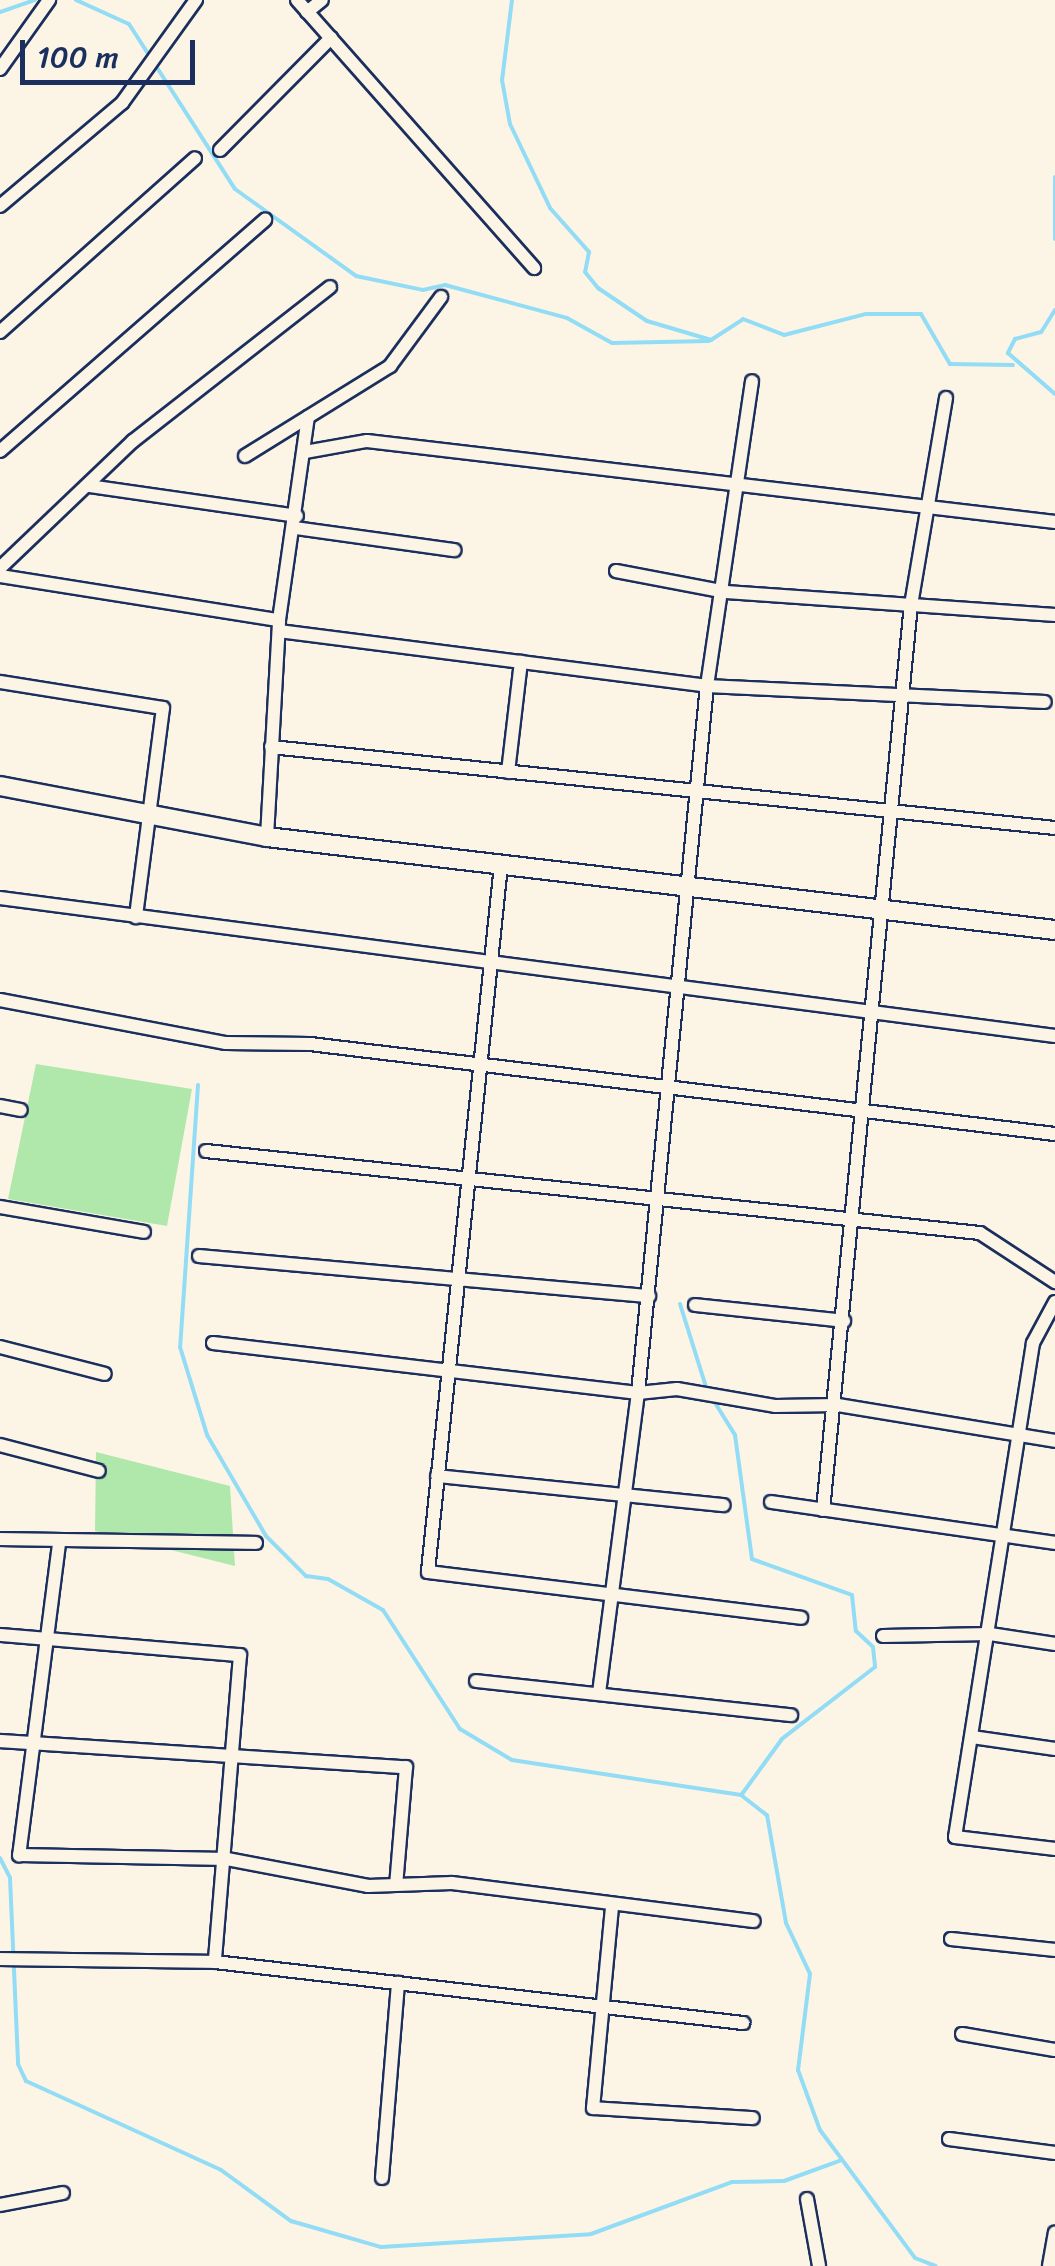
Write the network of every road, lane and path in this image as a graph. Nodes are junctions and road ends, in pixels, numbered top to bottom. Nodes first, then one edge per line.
1 (50, 0) edge
2 (196, 0) edge
3 (296, 0) edge
4 (322, 0) edge
5 (307, 12) junction
6 (330, 38) junction
7 (0, 69) edge
8 (220, 150) dead end
9 (195, 158) dead end
10 (0, 206) edge
11 (265, 220) dead end
12 (534, 268) dead end
13 (330, 287) dead end
14 (441, 297) dead end
15 (0, 332) edge
16 (752, 381) dead end
17 (946, 398) dead end
18 (308, 417) junction
19 (0, 450) edge
20 (306, 452) junction
21 (245, 456) dead end
22 (740, 482) junction
23 (89, 486) junction
24 (928, 505) junction
25 (296, 522) junction
26 (1055, 522) edge
27 (454, 550) dead end
28 (0, 568) edge
29 (616, 571) dead end
30 (0, 576) edge
31 (726, 592) junction
32 (911, 604) junction
33 (1055, 616) edge
34 (279, 625) junction
35 (521, 662) junction
36 (0, 682) edge
37 (707, 686) junction
38 (901, 697) junction
39 (1045, 702) dead end
40 (271, 747) junction
41 (508, 772) junction
42 (0, 786) edge
43 (697, 792) junction
44 (889, 812) junction
45 (149, 813) junction
46 (1055, 828) edge
47 (266, 837) junction
48 (502, 865) junction
49 (689, 886) junction
50 (0, 898) edge
51 (879, 911) junction
52 (136, 918) junction
53 (1055, 930) edge
54 (489, 968) junction
55 (680, 991) junction
56 (0, 1000) edge
57 (872, 1016) junction
58 (1055, 1036) edge
59 (478, 1064) junction
60 (668, 1089) junction
61 (0, 1106) edge
62 (21, 1110) dead end
63 (866, 1114) junction
64 (1055, 1134) edge
65 (206, 1151) dead end
66 (464, 1180) junction
67 (659, 1197) junction
68 (0, 1207) edge
69 (851, 1218) junction
70 (144, 1232) dead end
71 (199, 1256) dead end
72 (453, 1274) junction
73 (1055, 1282) edge
74 (649, 1296) junction
75 (1055, 1302) edge
76 (696, 1305) dead end
77 (844, 1321) junction
78 (213, 1343) dead end
79 (0, 1348) edge
80 (446, 1369) junction
81 (104, 1374) dead end
82 (638, 1393) junction
83 (838, 1405) junction
84 (1022, 1435) junction
85 (1055, 1441) edge
86 (0, 1444) edge
87 (99, 1471) dead end
88 (436, 1476) junction
89 (625, 1494) junction
90 (771, 1502) dead end
91 (724, 1505) dead end
92 (823, 1510) junction
93 (1007, 1536) junction
94 (0, 1539) edge
95 (256, 1543) dead end
96 (1055, 1543) edge
97 (59, 1544) junction
98 (611, 1598) junction
99 (801, 1618) dead end
100 (990, 1634) junction
101 (0, 1635) edge
102 (48, 1635) junction
103 (883, 1636) dead end
104 (1055, 1644) edge
105 (476, 1681) dead end
106 (599, 1693) junction
107 (791, 1716) dead end
108 (972, 1737) junction
109 (0, 1741) edge
110 (34, 1744) junction
111 (1055, 1749) edge
112 (236, 1759) junction
113 (1055, 1849) edge
114 (226, 1859) junction
115 (396, 1885) junction
116 (612, 1907) junction
117 (754, 1921) dead end
118 (951, 1939) dead end
119 (1055, 1950) edge
120 (9, 1960) edge
121 (215, 1962) junction
122 (398, 1983) junction
123 (598, 2009) junction
124 (744, 2023) dead end
125 (962, 2034) dead end
126 (1055, 2050) edge
127 (753, 2118) dead end
128 (949, 2139) dead end
129 (1055, 2153) edge
130 (382, 2178) dead end
131 (63, 2193) dead end
132 (807, 2199) dead end
133 (0, 2206) edge
134 (1055, 2234) edge
135 (1052, 2260) edge
136 (819, 2266) edge

1 - 7 street
2 - 10 street
3 - 5 street
4 - 5 street
5 - 6 street
6 - 8 street
6 - 12 street
9 - 15 street
11 - 19 street
13 - 23 street
14 - 18 street
16 - 22 street
17 - 24 street
18 - 20 street
18 - 21 street
20 - 22 street
20 - 25 street
22 - 24 street
22 - 31 street
23 - 25 street
23 - 28 street
24 - 26 street
24 - 32 street
25 - 27 street
25 - 34 street
29 - 31 street
30 - 34 street
31 - 32 street
31 - 37 street
32 - 33 street
32 - 38 street
34 - 35 street
34 - 40 street
35 - 37 street
35 - 41 street
36 - 45 street
37 - 38 street
37 - 43 street
38 - 39 street
38 - 44 street
40 - 41 street
40 - 47 street
41 - 43 street
42 - 45 street
43 - 44 street
43 - 49 street
44 - 46 street
44 - 51 street
45 - 47 street
45 - 52 street
47 - 48 street
48 - 49 street
48 - 54 street
49 - 51 street
49 - 55 street
50 - 52 street
51 - 53 street
51 - 57 street
52 - 54 street
54 - 55 street
54 - 59 street
55 - 57 street
55 - 60 street
56 - 59 street
57 - 58 street
57 - 63 street
59 - 60 street
59 - 66 street
60 - 63 street
60 - 67 street
61 - 62 street
63 - 64 street
63 - 69 street
65 - 66 street
66 - 67 street
66 - 72 street
67 - 69 street
67 - 74 street
68 - 70 street
69 - 73 street
69 - 77 street
71 - 72 street
72 - 74 street
72 - 80 street
74 - 82 street
75 - 84 street
76 - 77 street
77 - 83 street
78 - 80 street
79 - 81 street
80 - 82 street
80 - 88 street
82 - 83 street
82 - 89 street
83 - 84 street
83 - 92 street
84 - 85 street
84 - 93 street
86 - 87 street
88 - 89 street
88 - 98 street
89 - 91 street
89 - 98 street
90 - 92 street
92 - 93 street
93 - 96 street
93 - 100 street
94 - 97 street
95 - 97 street
97 - 102 street
98 - 99 street
98 - 106 street
100 - 103 street
100 - 104 street
100 - 108 street
101 - 102 street
102 - 110 street
102 - 112 street
105 - 106 street
106 - 107 street
108 - 111 street
108 - 113 street
109 - 110 street
110 - 112 street
110 - 114 street
112 - 114 street
112 - 115 street
114 - 115 street
114 - 121 street
115 - 116 street
116 - 117 street
116 - 123 street
118 - 119 street
120 - 121 street
121 - 122 street
122 - 123 street
122 - 130 street
123 - 124 street
123 - 127 street
125 - 126 street
128 - 129 street
131 - 133 street
132 - 136 street
134 - 135 street

